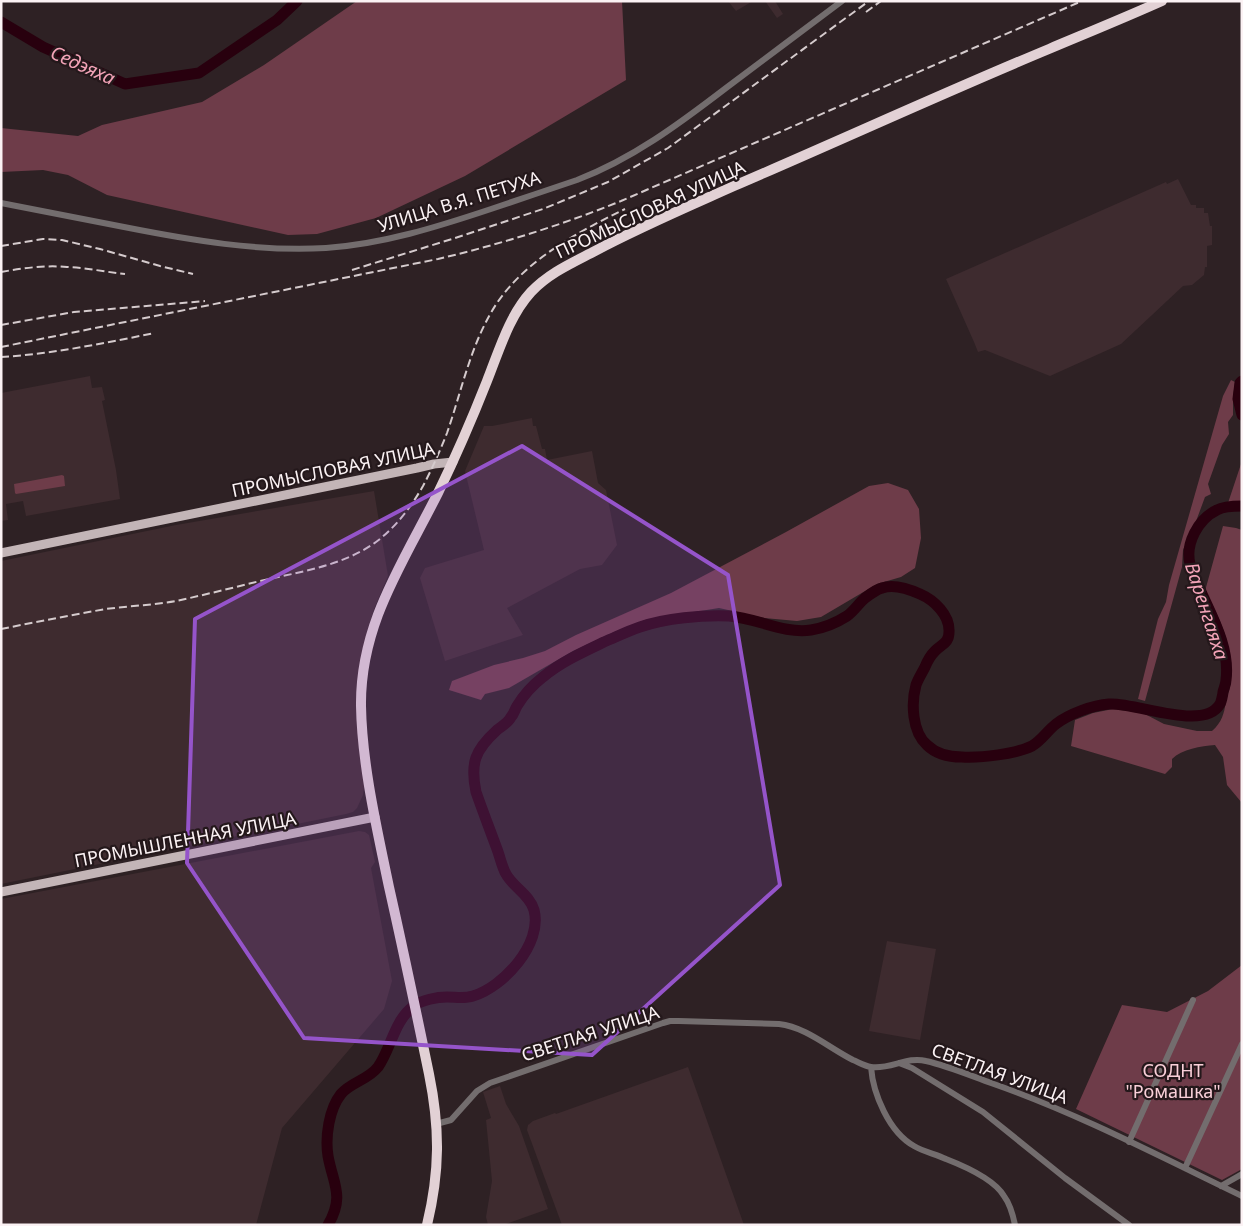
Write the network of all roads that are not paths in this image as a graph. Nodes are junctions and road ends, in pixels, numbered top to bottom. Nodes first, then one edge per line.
1 (842, 1) edge
2 (1162, 1) edge
3 (1, 203) edge
4 (453, 462) junction
5 (1, 553) edge
6 (375, 817) junction
7 (1, 892) edge
8 (1193, 1000) dead end
9 (1242, 1044) edge
10 (899, 1063) junction
11 (871, 1067) junction
12 (436, 1124) junction
13 (1129, 1142) junction
14 (1185, 1168) junction
15 (1241, 1173) edge
16 (1220, 1186) junction
17 (1242, 1196) edge
18 (427, 1225) edge
19 (1015, 1225) edge
20 (1128, 1225) edge

1 - 3 street, УЛИЦА В.Я. ПЕТУХА
2 - 4 highway, ПРОМЫСЛОВАЯ УЛИЦА
4 - 5 main road, ПРОМЫСЛОВАЯ УЛИЦА
4 - 6 highway
6 - 7 main road, ПРОМЫШЛЕННАЯ УЛИЦА
6 - 12 highway
8 - 13 street
9 - 14 street
10 - 11 street, СВЕТЛАЯ УЛИЦА
10 - 13 street, СВЕТЛАЯ УЛИЦА
10 - 20 street
11 - 12 street, СВЕТЛАЯ УЛИЦА
11 - 19 street
12 - 18 highway
13 - 14 street, СВЕТЛАЯ УЛИЦА
14 - 16 street, СВЕТЛАЯ УЛИЦА
15 - 16 street
16 - 17 street, СВЕТЛАЯ УЛИЦА

